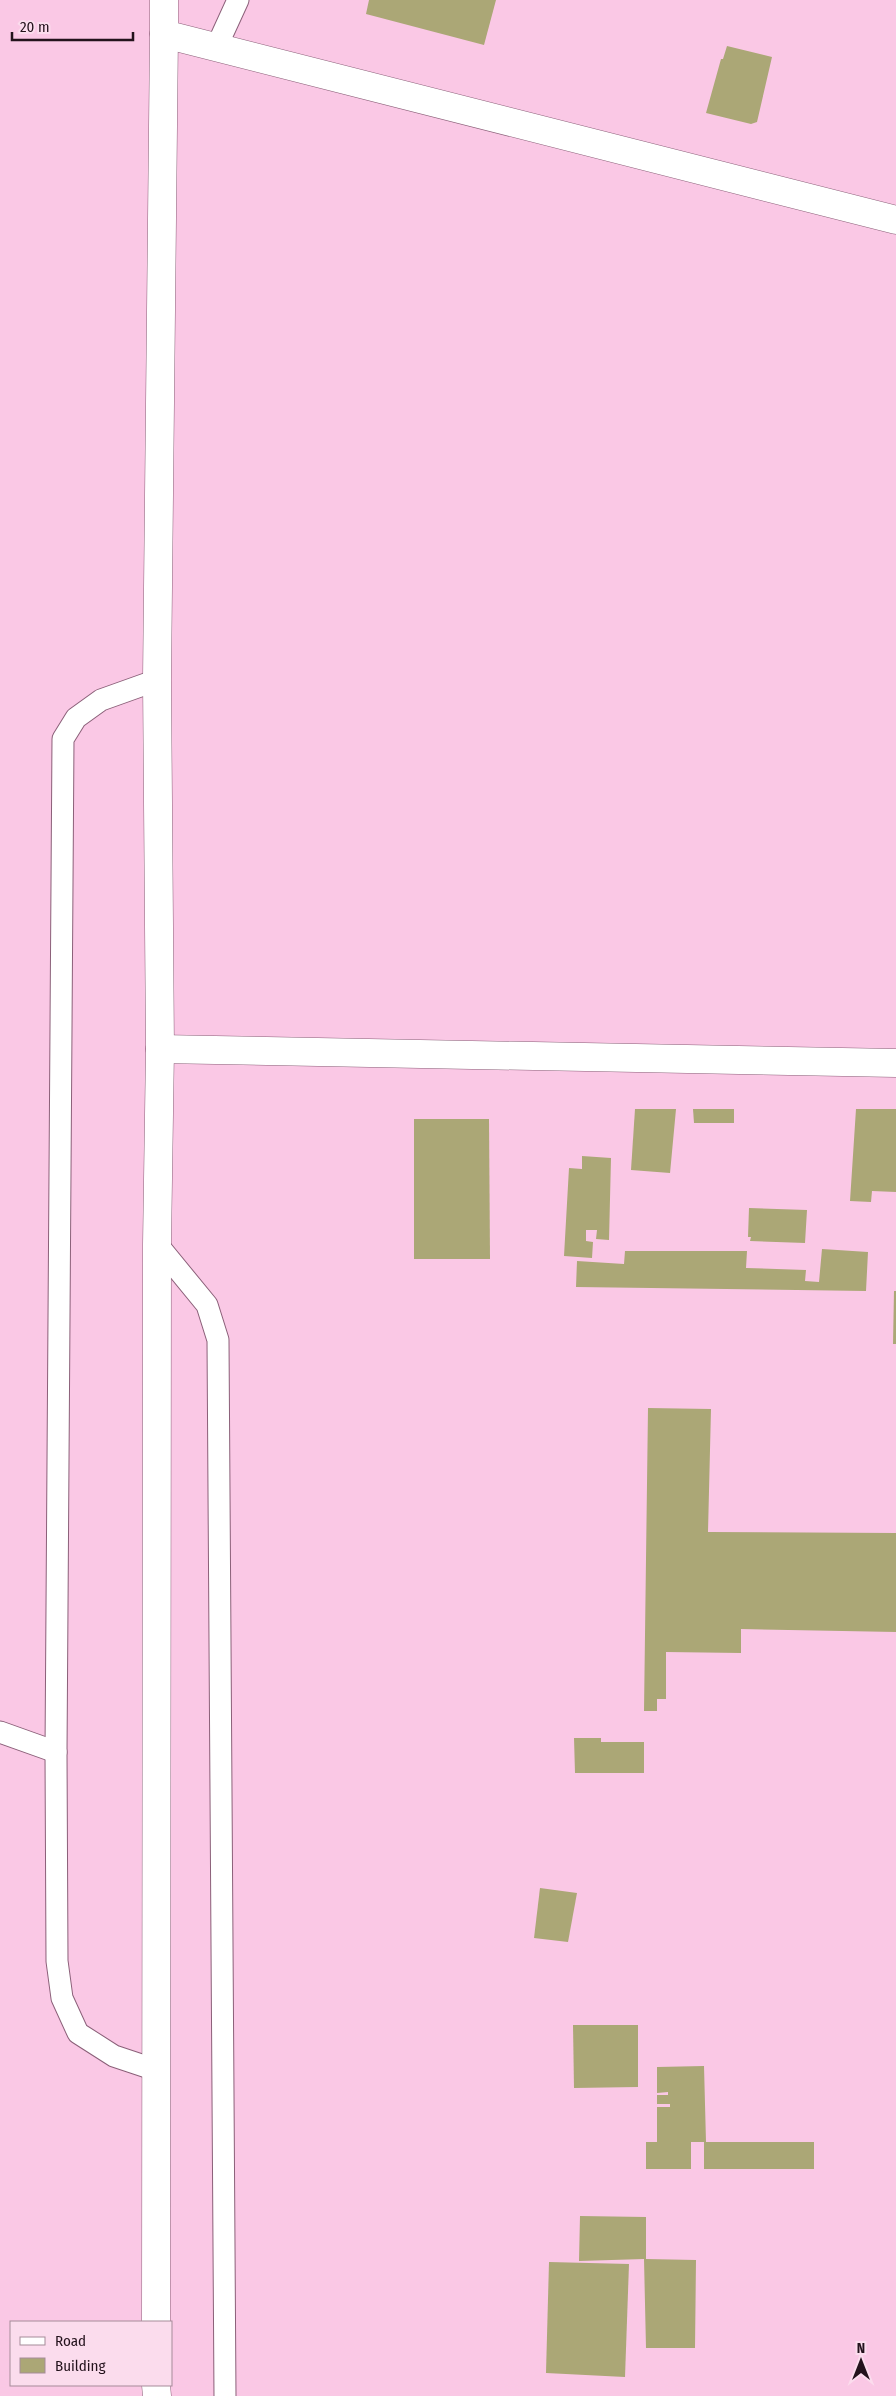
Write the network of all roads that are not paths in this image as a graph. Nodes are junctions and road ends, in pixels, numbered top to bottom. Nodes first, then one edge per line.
1 (164, 0) edge
2 (238, 0) edge
3 (164, 34) junction
4 (216, 48) junction
5 (896, 220) edge
6 (157, 680) junction
7 (160, 1049) junction
8 (896, 1063) edge
9 (157, 1244) junction
10 (0, 1732) edge
11 (56, 1752) junction
12 (156, 2070) junction
13 (156, 2321) edge
14 (225, 2396) edge

1 - 3 street
2 - 4 lane
3 - 4 street
3 - 6 street
4 - 5 street
6 - 7 street
6 - 11 lane
7 - 8 street
7 - 9 street
9 - 12 street
9 - 14 lane
10 - 11 lane
11 - 12 lane
12 - 13 street

